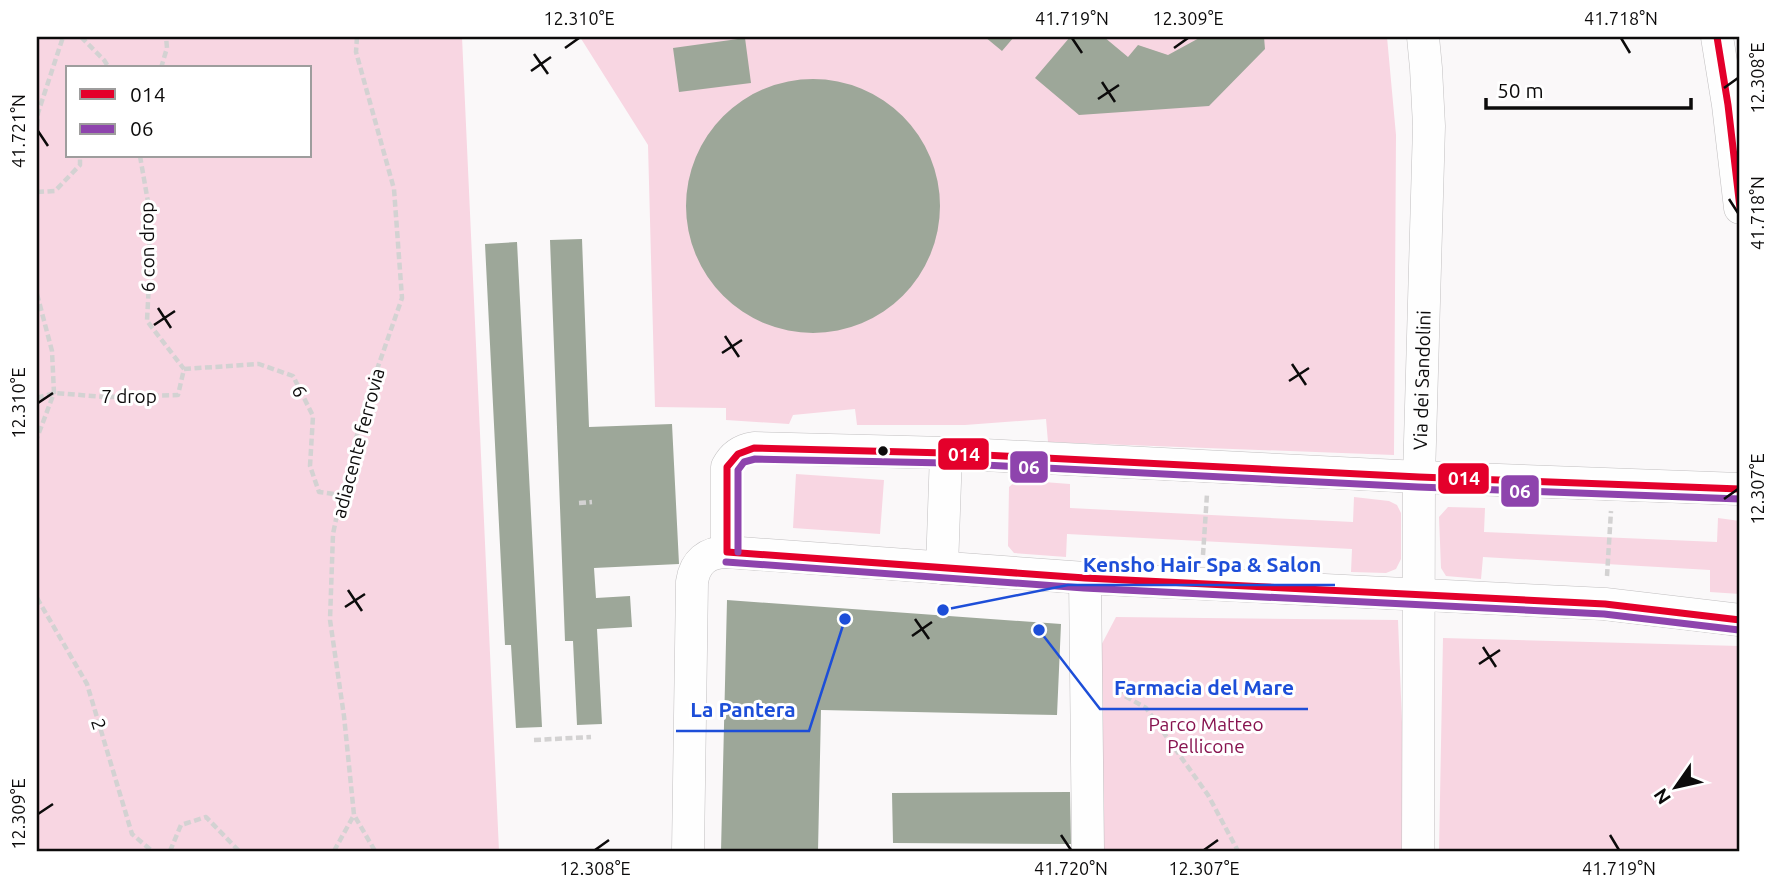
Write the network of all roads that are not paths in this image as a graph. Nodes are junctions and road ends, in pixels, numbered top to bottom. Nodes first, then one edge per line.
1 (1423, 37) edge
2 (1717, 37) edge
3 (1740, 208) edge
4 (946, 453) junction
5 (1419, 477) junction
6 (1740, 489) edge
7 (727, 552) junction
8 (942, 568) junction
9 (1085, 578) junction
10 (1418, 596) junction
11 (1740, 620) edge
12 (688, 851) edge
13 (1088, 851) edge
14 (1418, 851) edge

1 - 5 street, Via dei Sandolini
2 - 3 street
4 - 5 street
4 - 7 street
4 - 8 street
5 - 6 street
5 - 10 street, Via dei Sandolini
7 - 8 street
7 - 12 street
8 - 9 street
9 - 10 street
9 - 13 street
10 - 11 street
10 - 14 street, Via dei Sandolini

